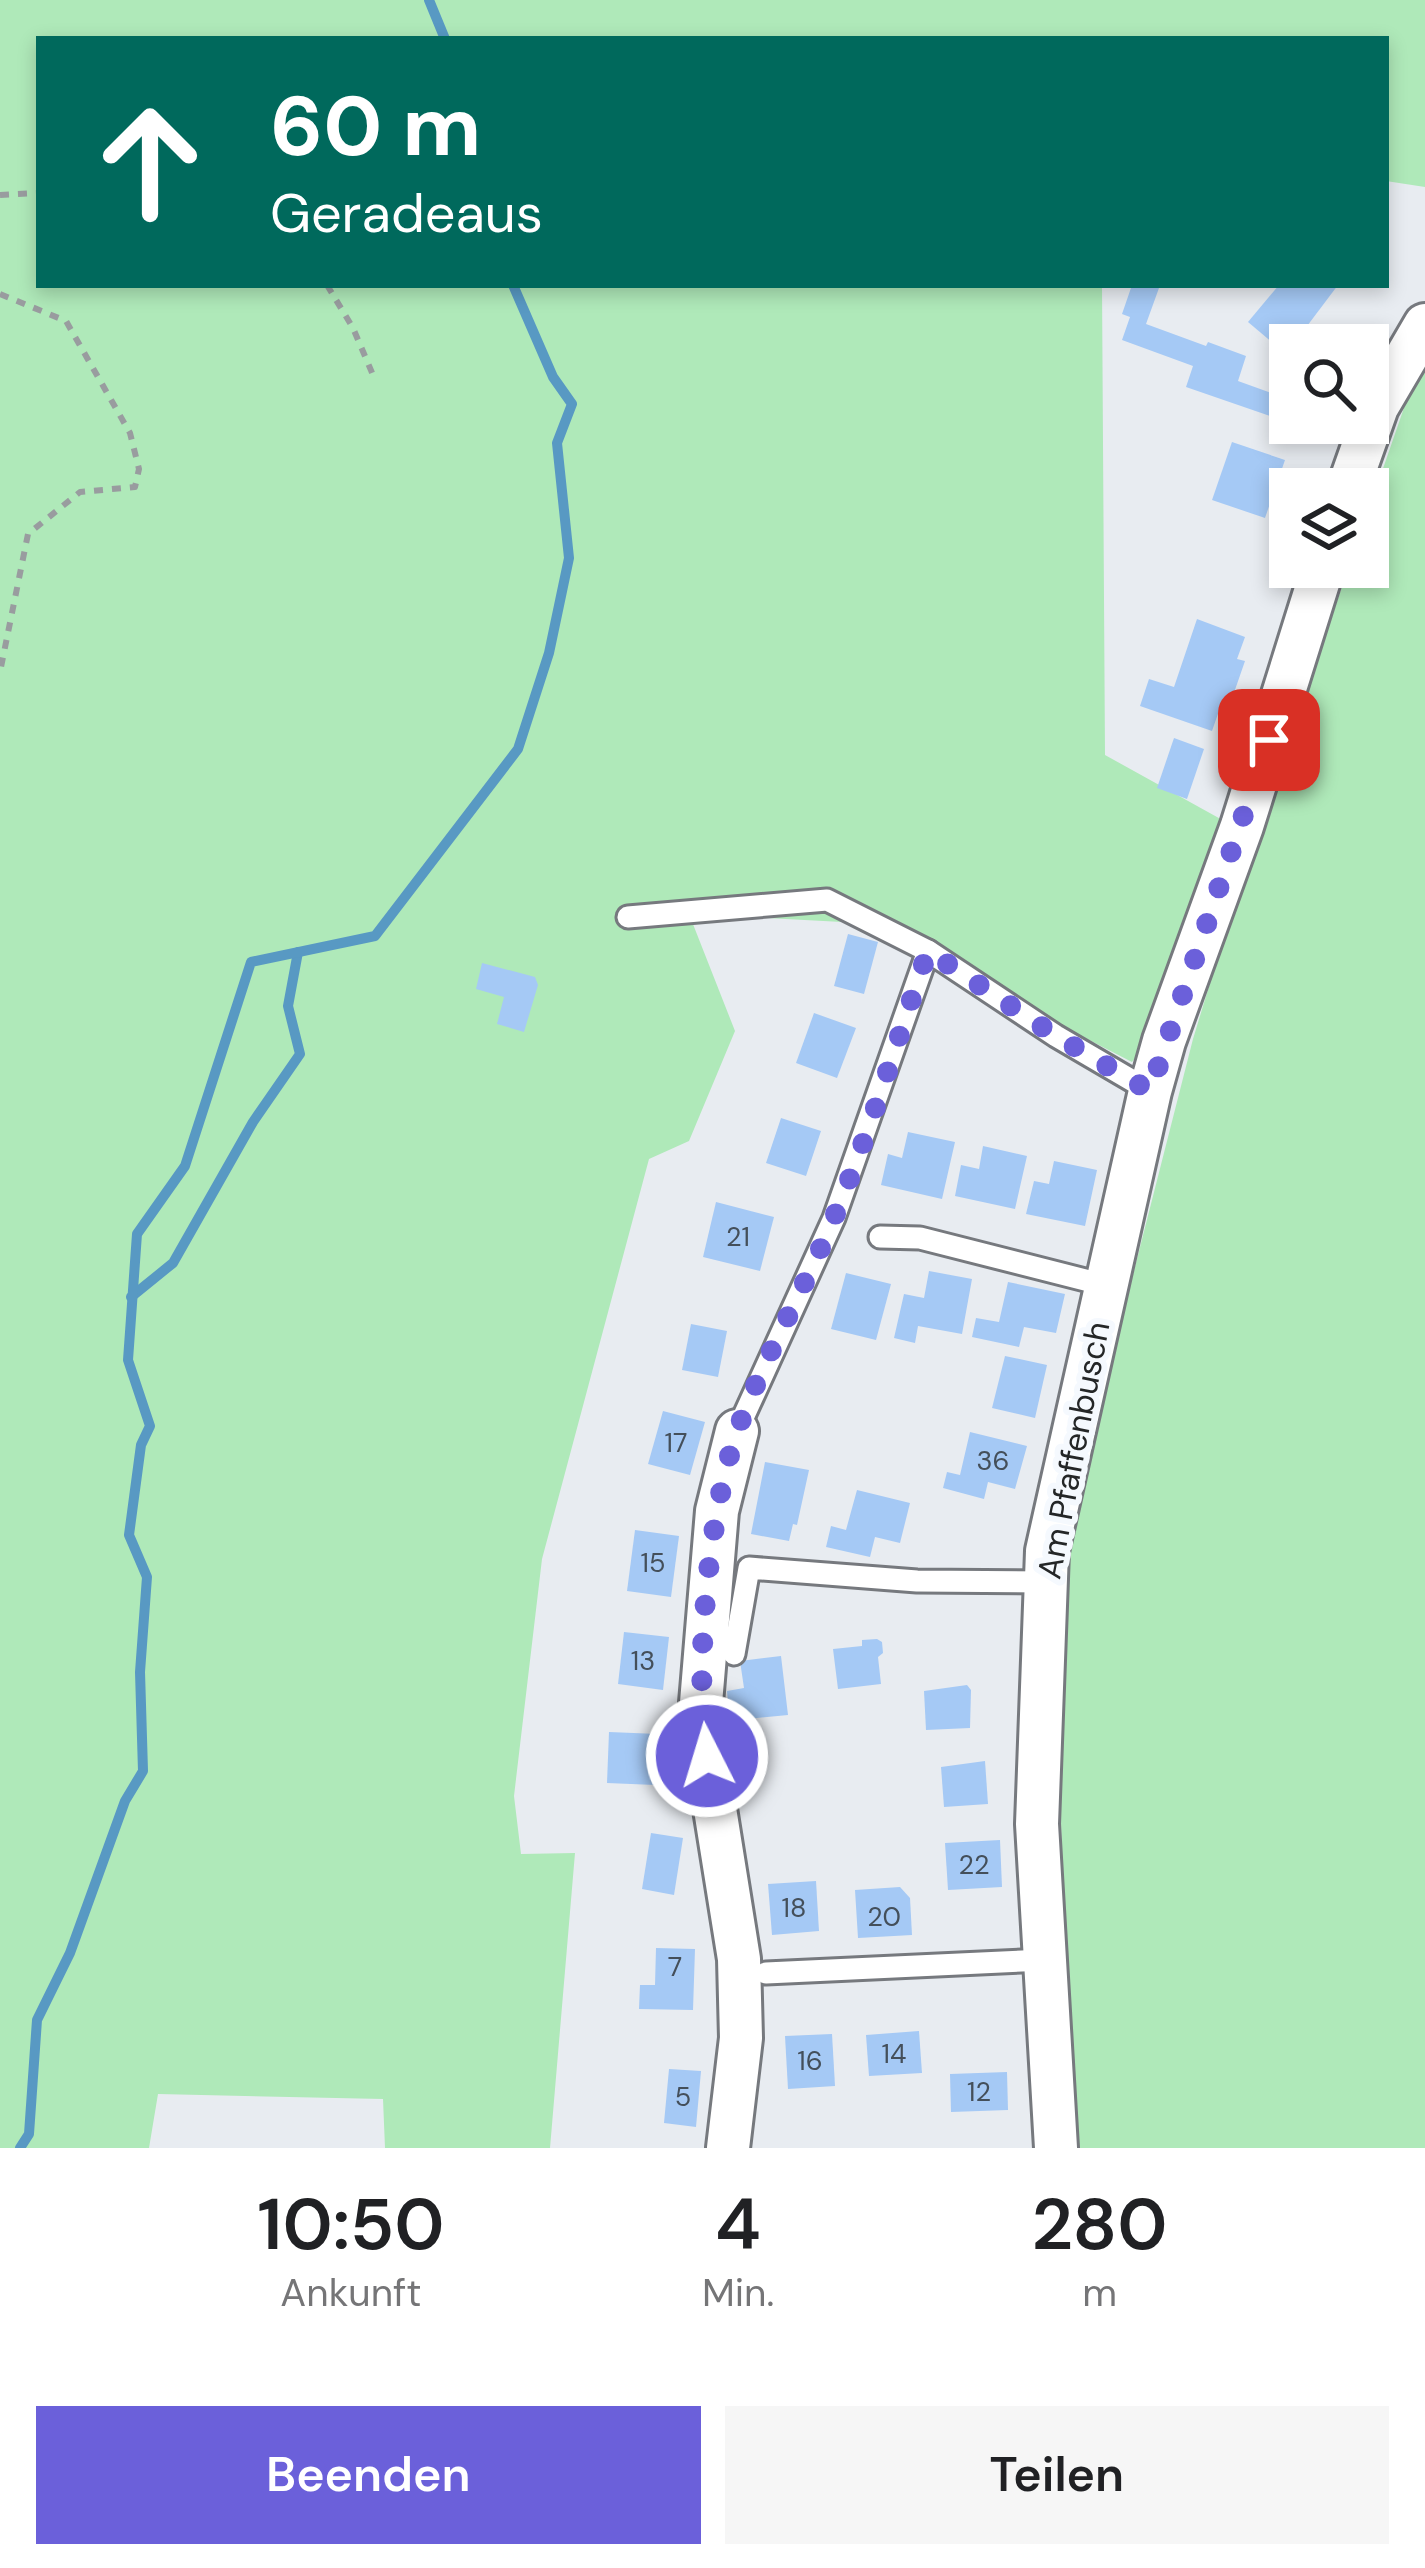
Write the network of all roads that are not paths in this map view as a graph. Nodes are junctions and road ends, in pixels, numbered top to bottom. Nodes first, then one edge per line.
1 (1425, 325) edge
2 (1355, 468) edge
3 (1316, 588) edge
4 (628, 917) dead end
5 (928, 951) junction
6 (1150, 1091) junction
7 (880, 1237) dead end
8 (1105, 1285) junction
9 (737, 1431) joint
10 (1046, 1582) junction
11 (734, 1654) dead end
12 (1045, 1960) junction
13 (766, 1973) dead end
14 (728, 2148) edge
15 (1056, 2148) edge

1 - 2 street
3 - 6 street, Am Pfaffenbusch
4 - 5 lane
5 - 6 lane
5 - 9 lane
6 - 8 street, Am Pfaffenbusch
7 - 8 lane
8 - 10 street, Am Pfaffenbusch
9 - 14 street
10 - 11 lane
10 - 12 street, Am Pfaffenbusch
12 - 13 lane
12 - 15 street, Am Pfaffenbusch

